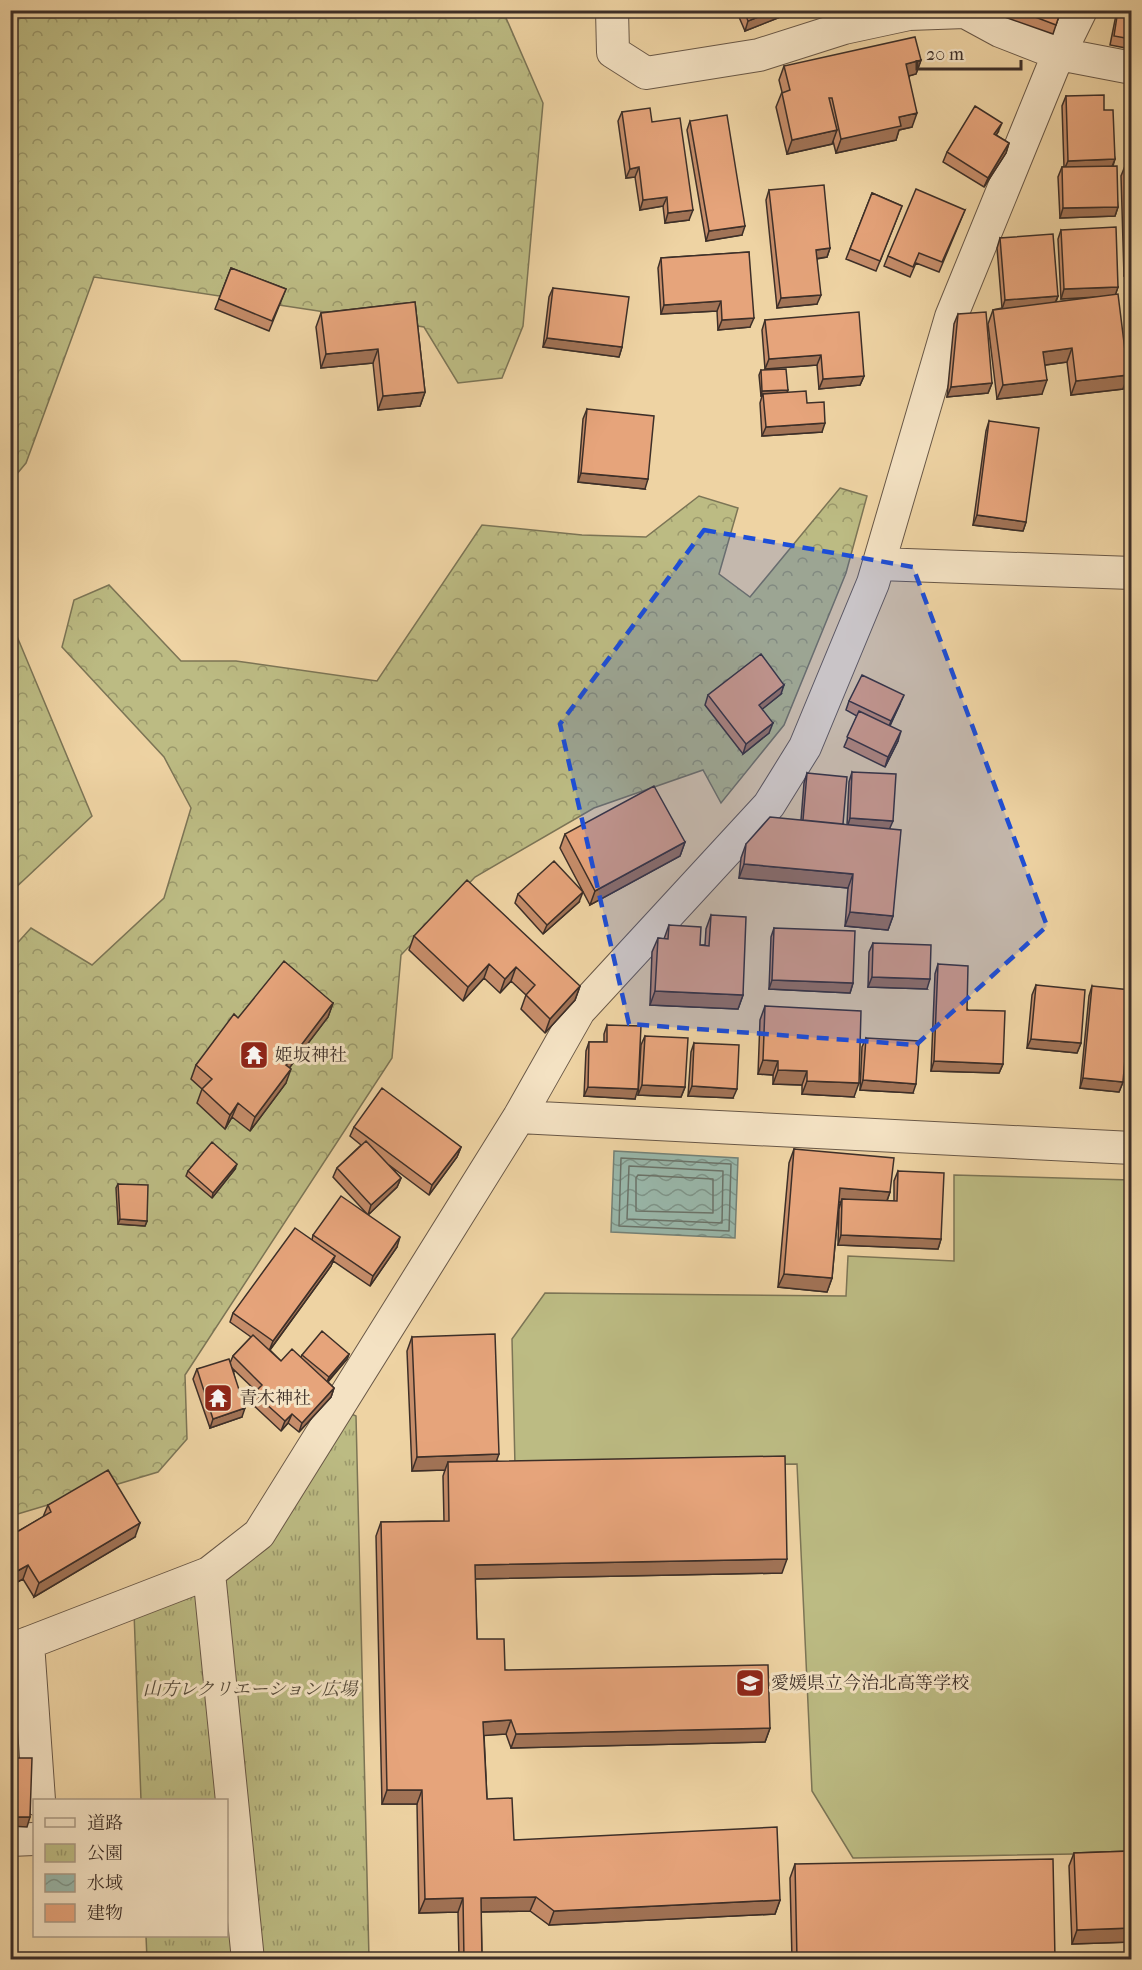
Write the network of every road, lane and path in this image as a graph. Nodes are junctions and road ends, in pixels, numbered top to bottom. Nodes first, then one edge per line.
1 (612, 10) edge
2 (1081, 10) edge
3 (974, 13) edge
4 (1059, 54) junction
5 (1131, 68) edge
6 (879, 564) junction
7 (1131, 573) edge
8 (519, 1117) junction
9 (1131, 1148) edge
10 (210, 1573) junction
11 (19, 1647) edge
12 (39, 1799) edge
13 (33, 1839) edge
14 (10, 1840) edge
15 (248, 1959) edge

1 - 3 street
2 - 4 street
3 - 4 street
4 - 5 street
4 - 6 street
6 - 7 street
6 - 8 street
8 - 9 street
8 - 10 street
10 - 11 street
10 - 15 street
11 - 12 street
13 - 14 street

